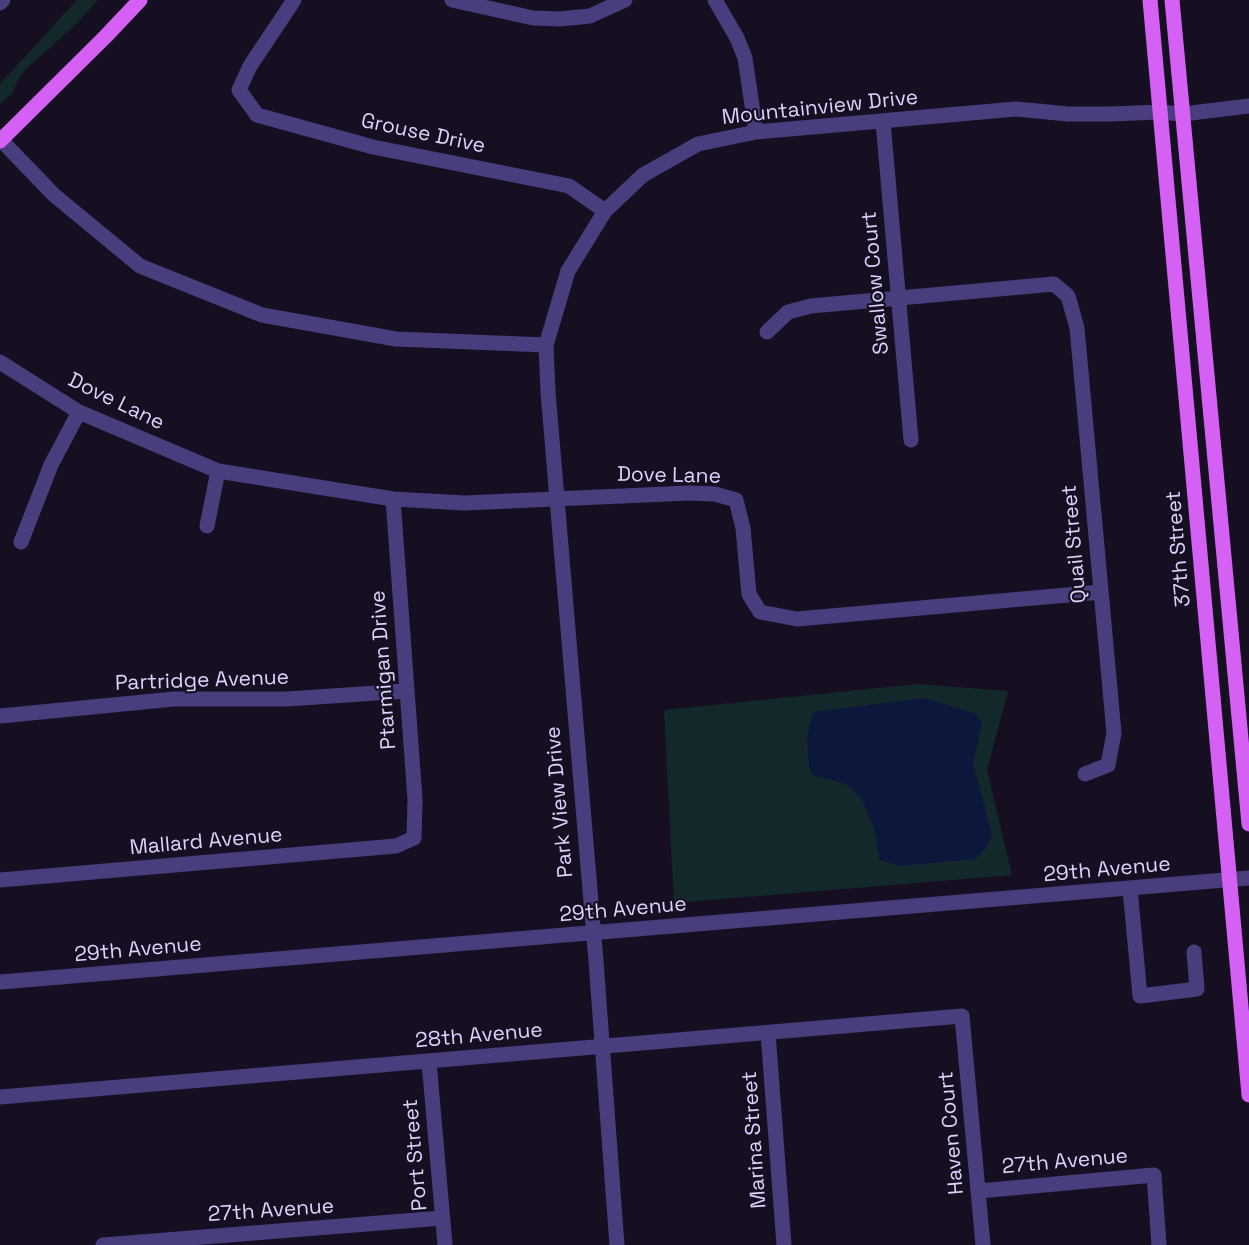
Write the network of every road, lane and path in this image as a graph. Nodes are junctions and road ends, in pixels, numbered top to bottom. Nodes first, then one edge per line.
1 (140, 0) edge
2 (294, 0) edge
3 (452, 0) edge
4 (625, 0) edge
5 (716, 0) edge
6 (1150, 0) edge
7 (1172, 0) edge
8 (1249, 106) edge
9 (1160, 112) junction
10 (1183, 114) junction
11 (883, 122) junction
12 (756, 132) junction
13 (0, 140) edge
14 (605, 211) junction
15 (898, 298) junction
16 (767, 333) dead end
17 (546, 345) junction
18 (0, 362) edge
19 (79, 412) junction
20 (911, 440) dead end
21 (218, 471) junction
22 (556, 498) junction
23 (393, 499) junction
24 (207, 526) dead end
25 (21, 542) dead end
26 (1101, 592) junction
27 (406, 691) junction
28 (0, 716) edge
29 (1085, 774) dead end
30 (1249, 824) edge
31 (414, 838) joint
32 (1249, 878) edge
33 (0, 880) edge
34 (1230, 881) junction
35 (1130, 889) junction
36 (593, 933) junction
37 (1194, 952) dead end
38 (0, 982) edge
39 (962, 1016) joint
40 (768, 1033) junction
41 (602, 1046) junction
42 (429, 1062) junction
43 (1249, 1095) edge
44 (0, 1097) edge
45 (979, 1191) junction
46 (442, 1218) junction
47 (289, 1238) edge
48 (133, 1244) edge
49 (103, 1245) edge
50 (445, 1245) edge
51 (616, 1245) edge
52 (784, 1245) edge
53 (983, 1245) edge
54 (1159, 1245) edge

1 - 13 main road
2 - 14 street, Grouse Drive
3 - 4 street
5 - 12 street
6 - 9 main road, 37th Street
7 - 10 main road, 37th Street
8 - 10 street, Mountainview Drive
9 - 10 street, Mountainview Drive
9 - 11 street, Mountainview Drive
9 - 34 main road, 37th Street
10 - 30 main road, 37th Street
11 - 12 street, Mountainview Drive
11 - 15 street, Swallow Court
12 - 14 street, Mountainview Drive
13 - 17 street
14 - 17 street, Mountainview Drive
15 - 16 street
15 - 20 street, Swallow Court
15 - 26 street, Quail Street
17 - 22 street, Mountainview Drive
18 - 19 street, Dove Lane
19 - 21 street, Dove Lane
19 - 25 street
21 - 23 street, Dove Lane
21 - 24 street
22 - 23 street, Dove Lane
22 - 26 street, Dove Lane
22 - 36 street, Park View Drive
23 - 27 street, Ptarmigan Drive
26 - 29 street, Quail Street
27 - 28 street, Partridge Avenue
27 - 31 street, Ptarmigan Drive
31 - 33 street, Mallard Avenue
32 - 34 street, 29th Avenue
34 - 35 street, 29th Avenue
34 - 43 main road, 37th Street
35 - 36 street, 29th Avenue
35 - 37 street
36 - 38 street, 29th Avenue
36 - 41 street, Park View Drive
39 - 40 street, 28th Avenue
39 - 45 street, Haven Court
40 - 41 street, 28th Avenue
40 - 52 street, Marina Street
41 - 42 street, 28th Avenue
41 - 51 street, Park View Drive
42 - 44 street, 28th Avenue
42 - 46 street, Port Street
45 - 53 street, Haven Court
45 - 54 street, 27th Avenue
46 - 47 street, 27th Avenue
46 - 50 street, Port Street
47 - 48 street, 27th Avenue
48 - 49 street, 27th Avenue

